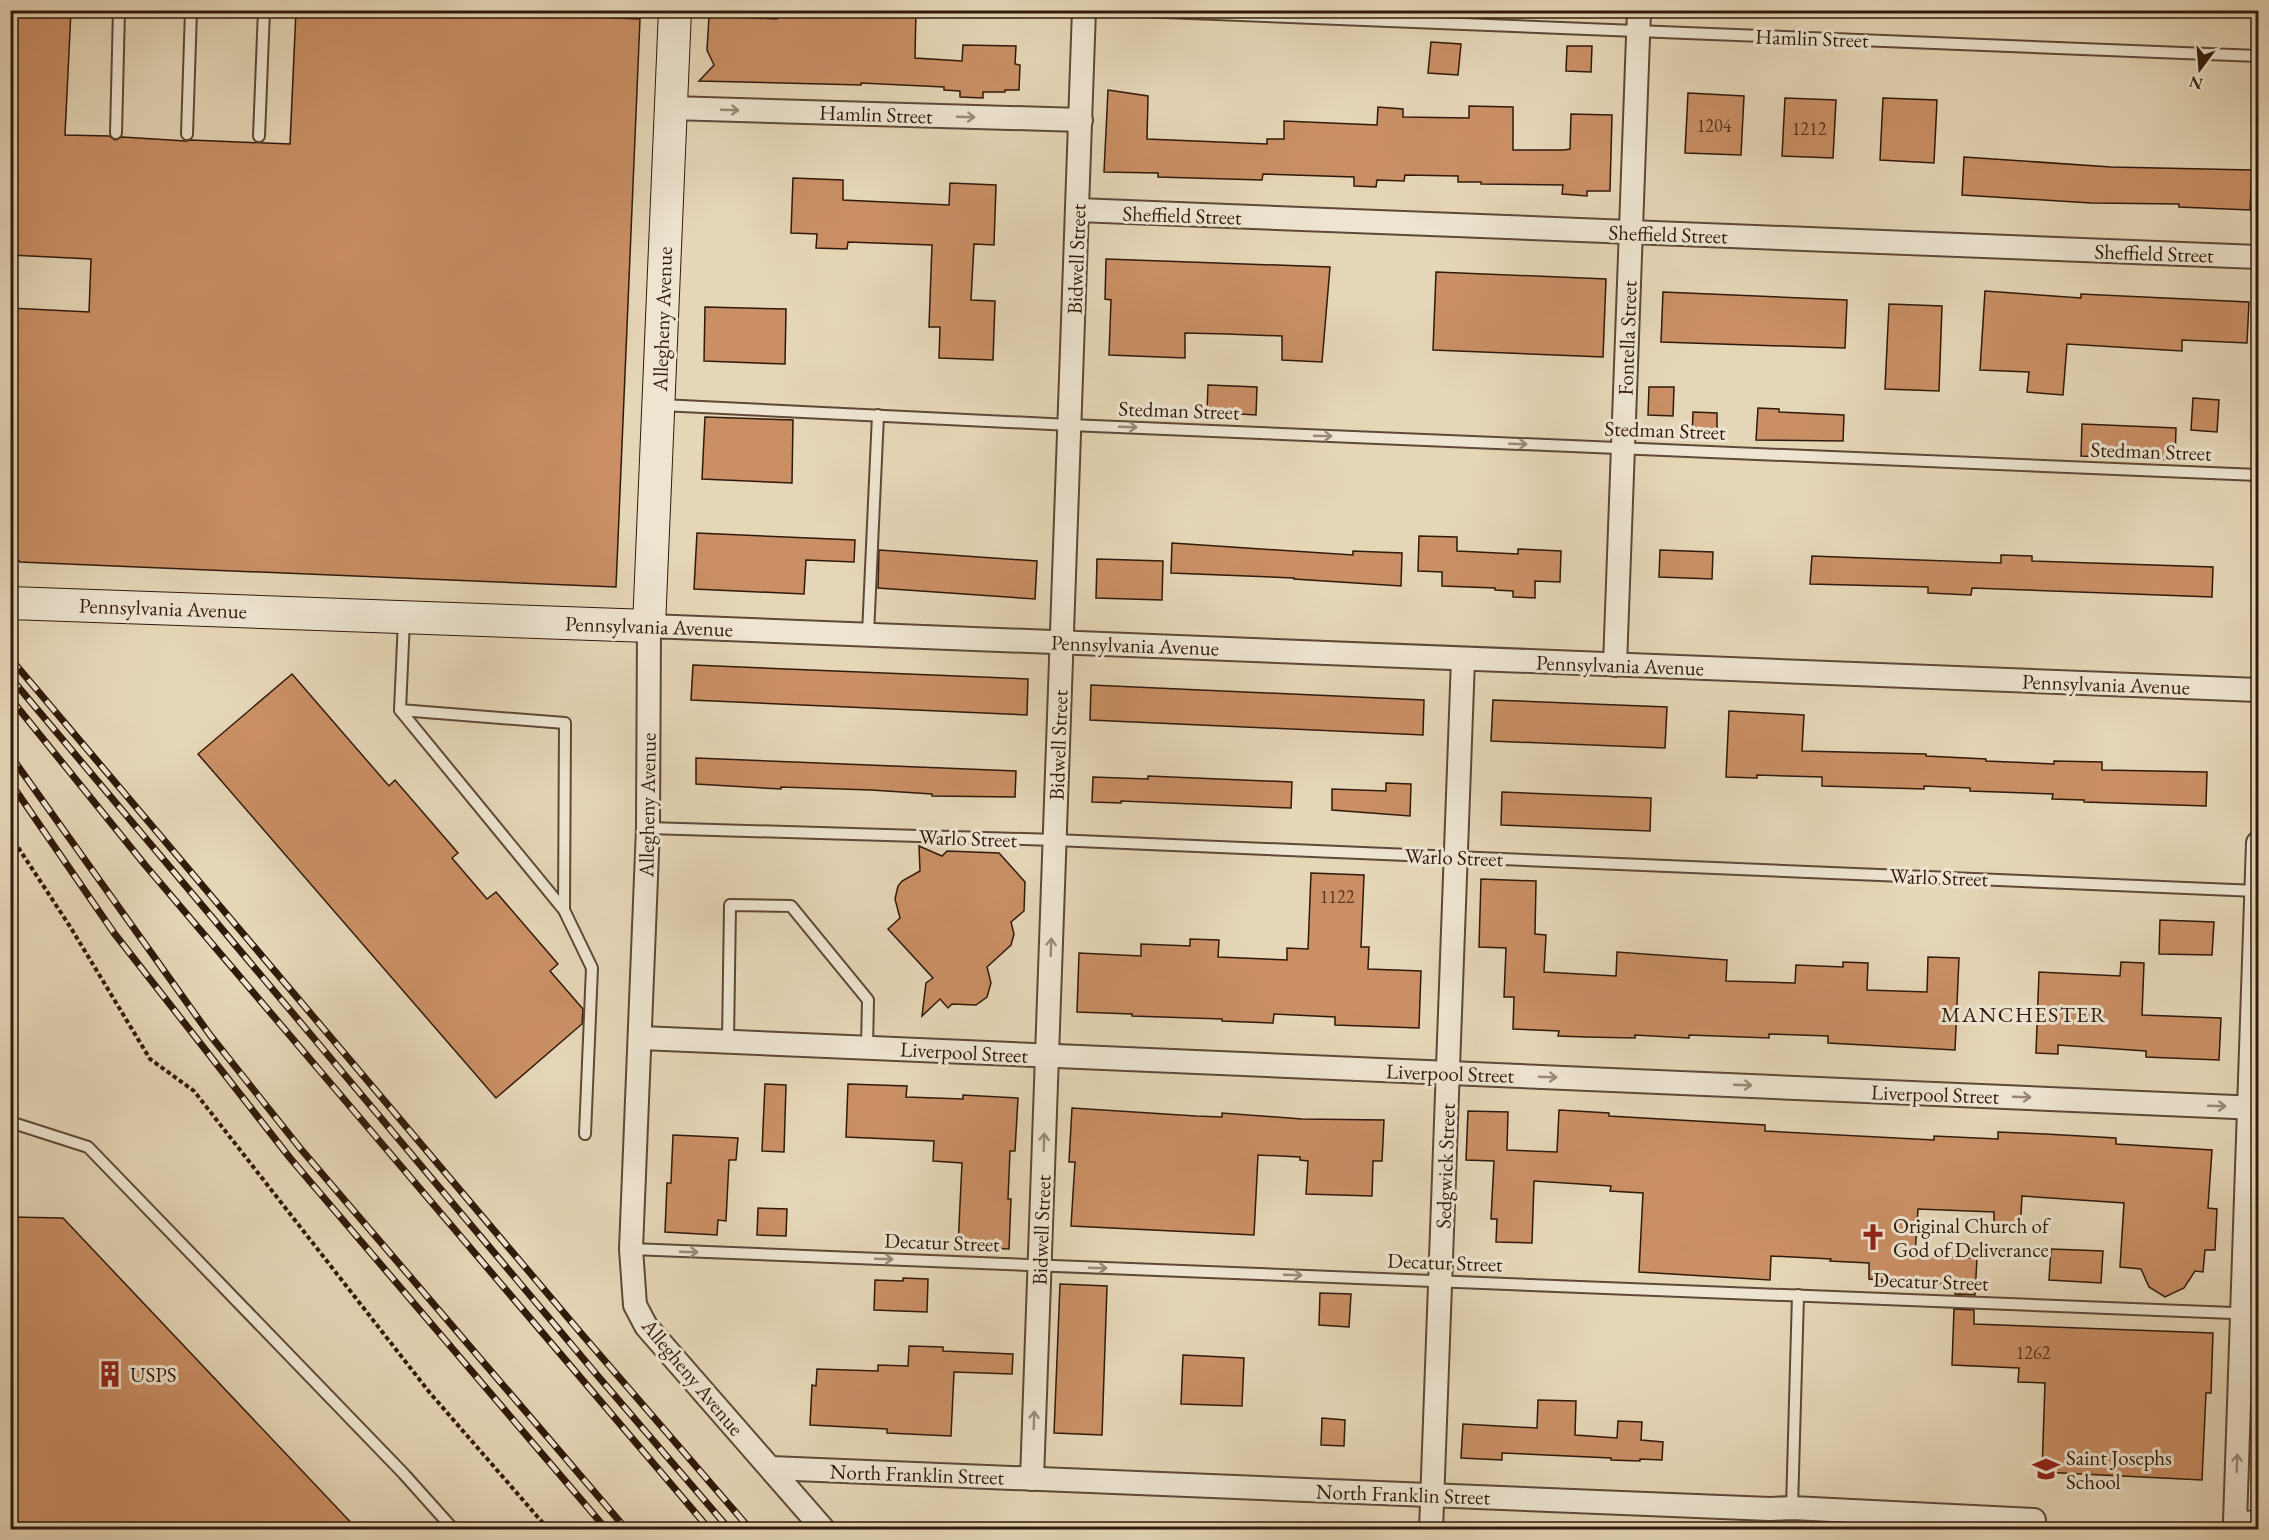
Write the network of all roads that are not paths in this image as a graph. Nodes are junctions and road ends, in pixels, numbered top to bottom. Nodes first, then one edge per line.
1 (119, 10) edge
2 (191, 10) edge
3 (264, 10) edge
4 (675, 10) edge
5 (1084, 10) edge
6 (1114, 10) edge
7 (1638, 21) edge
8 (2259, 56) edge
9 (671, 108) junction
10 (1081, 120) junction
11 (116, 133) dead end
12 (187, 134) dead end
13 (259, 136) dead end
14 (1077, 210) junction
15 (1630, 232) junction
16 (2259, 257) edge
17 (658, 405) junction
18 (878, 415) junction
19 (1070, 425) junction
20 (1623, 448) junction
21 (2259, 475) edge
22 (10, 603) edge
23 (404, 617) junction
24 (649, 626) junction
25 (868, 634) junction
26 (1062, 643) junction
27 (1463, 659) junction
28 (1615, 665) junction
29 (2259, 690) edge
30 (400, 710) junction
31 (648, 828) junction
32 (1055, 840) junction
33 (2259, 843) edge
34 (1456, 857) junction
35 (2258, 891) edge
36 (564, 910) junction
37 (641, 1038) junction
38 (728, 1041) junction
39 (867, 1047) junction
40 (1047, 1055) junction
41 (1448, 1073) junction
42 (2254, 1107) edge
43 (10, 1122) edge
44 (585, 1134) dead end
45 (631, 1249) junction
46 (1040, 1265) junction
47 (1440, 1281) junction
48 (1798, 1295) junction
49 (2250, 1313) edge
50 (771, 1468) junction
51 (1032, 1479) junction
52 (1432, 1496) junction
53 (1792, 1508) junction
54 (2034, 1520) dead end
55 (2259, 1523) edge
56 (454, 1530) edge
57 (824, 1530) edge
58 (1431, 1530) edge

1 - 11 lane
2 - 12 lane
3 - 13 lane
4 - 9 street, Allegheny Avenue
5 - 10 street, Bidwell Street
6 - 7 lane, Hamlin Street
7 - 8 lane, Hamlin Street
7 - 15 street, Fontella Street
9 -> 10 street, Hamlin Street
9 - 17 street, Allegheny Avenue
10 - 14 street, Bidwell Street
14 - 15 street, Sheffield Street
14 - 19 street, Bidwell Street
15 - 16 street, Sheffield Street
15 - 20 street, Fontella Street
17 - 18 lane
17 - 24 street, Allegheny Avenue
18 - 19 lane
18 - 25 lane
19 -> 20 lane, Stedman Street
19 - 26 street, Bidwell Street
20 - 21 lane, Stedman Street
20 - 28 street, Fontella Street
22 - 23 street, Pennsylvania Avenue
23 - 24 street, Pennsylvania Avenue
23 - 30 lane
24 - 25 street, Pennsylvania Avenue
24 - 31 street, Allegheny Avenue
25 - 26 street, Pennsylvania Avenue
26 - 27 street, Pennsylvania Avenue
26 - 32 street, Bidwell Street
27 - 28 street, Pennsylvania Avenue
27 - 34 street, Sedgwick Street
28 - 29 street, Pennsylvania Avenue
30 - 36 lane
30 - 36 lane
31 - 32 lane, Warlo Street
31 - 37 street, Allegheny Avenue
32 - 34 lane, Warlo Street
40 -> 32 street, Bidwell Street
33 - 35 street
34 - 35 lane, Warlo Street
34 - 41 street, Sedgwick Street
35 - 42 street
36 - 44 lane
37 - 38 street, Liverpool Street
37 - 45 street, Allegheny Avenue
38 - 39 street, Liverpool Street
38 - 39 lane
39 - 40 street, Liverpool Street
40 - 41 street, Liverpool Street
46 -> 40 street, Bidwell Street
41 -> 42 street, Liverpool Street
41 - 47 street, Sedgwick Street
42 - 49 street
43 - 56 lane
45 -> 46 lane, Decatur Street
45 - 50 street, Allegheny Avenue
46 -> 47 lane, Decatur Street
51 -> 46 street, Bidwell Street
47 - 48 lane, Decatur Street
47 - 52 street, Sedgwick Street
48 - 49 lane, Decatur Street
48 - 53 lane
55 -> 49 street
50 - 51 street, North Franklin Street
50 - 57 street, Allegheny Avenue
51 - 52 street, North Franklin Street
52 - 53 street, North Franklin Street
52 - 58 street, Sedgwick Street
53 - 54 street, North Franklin Street

